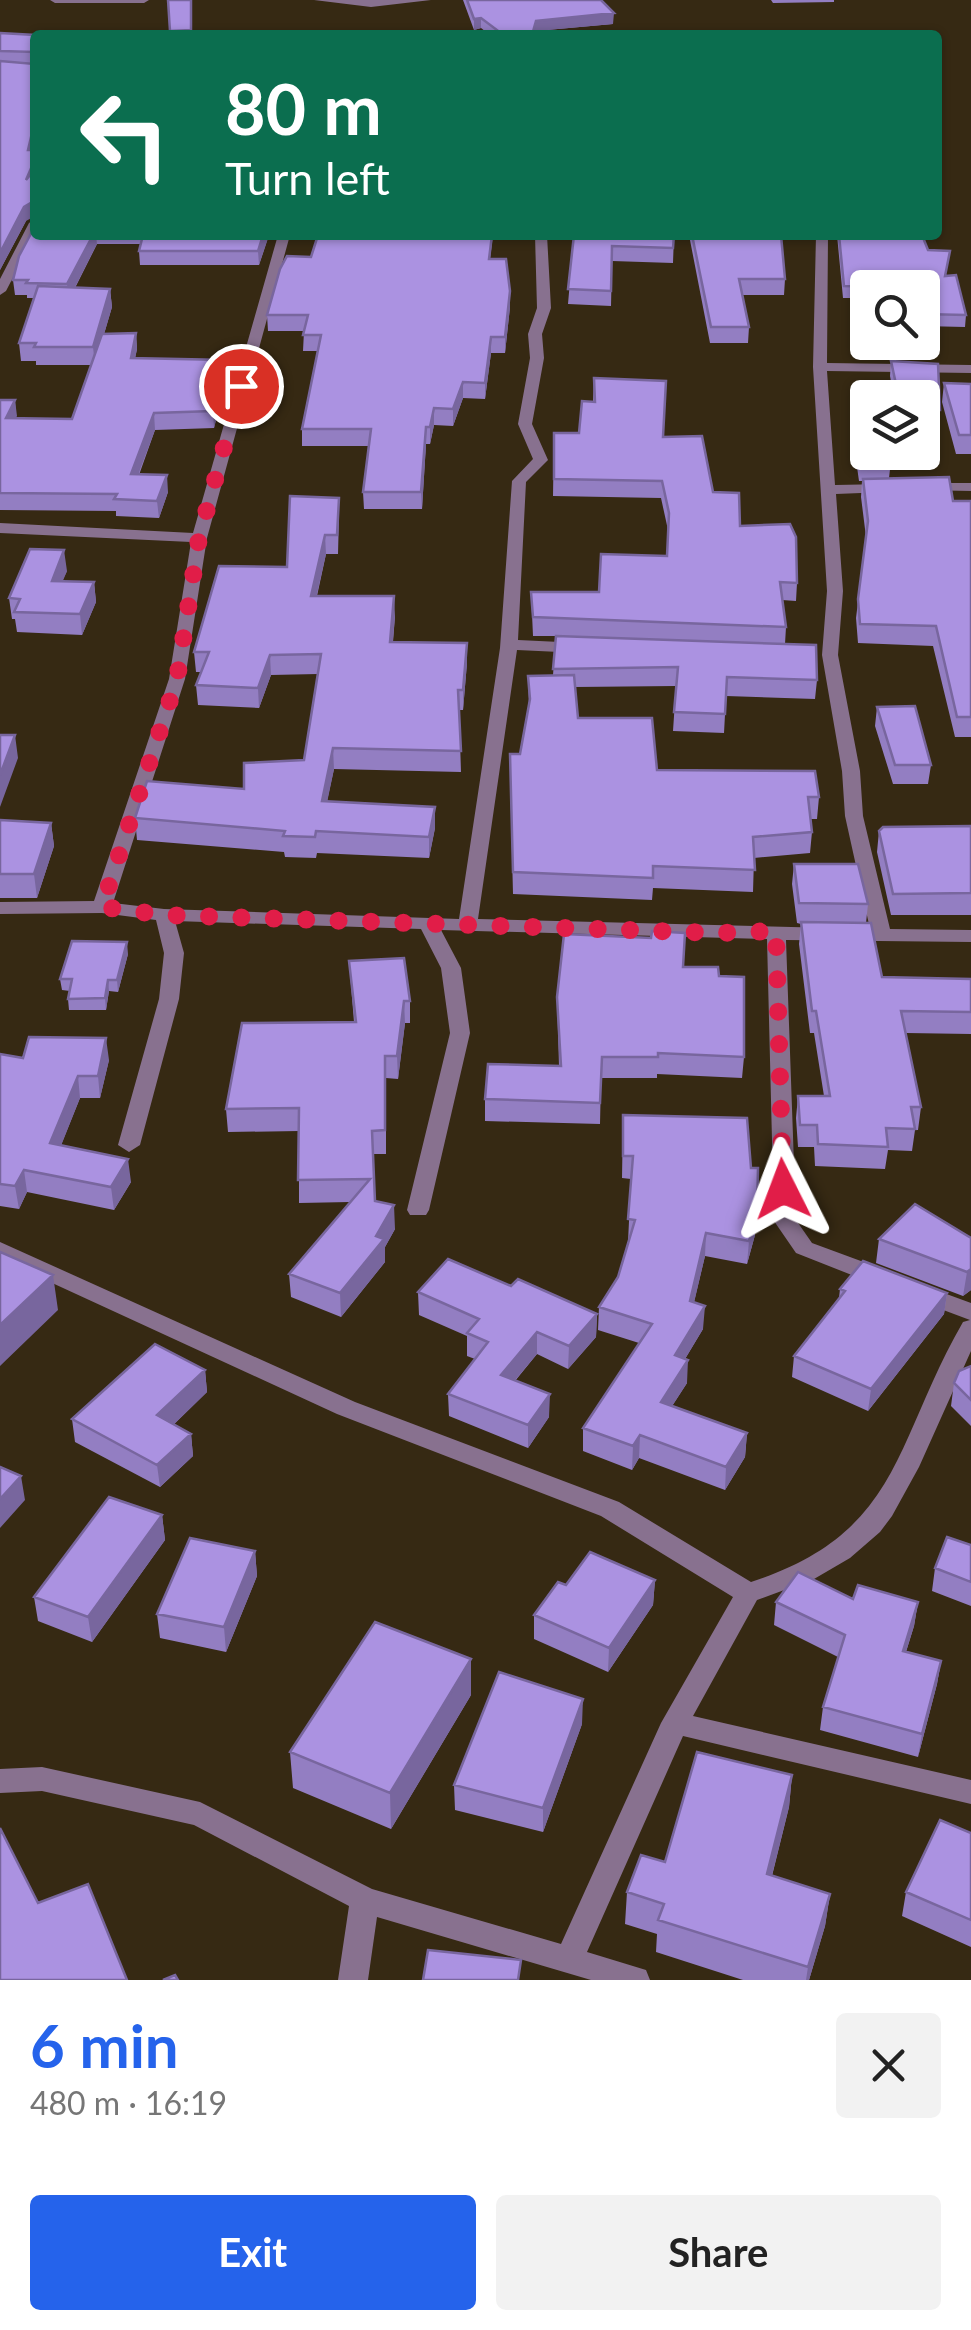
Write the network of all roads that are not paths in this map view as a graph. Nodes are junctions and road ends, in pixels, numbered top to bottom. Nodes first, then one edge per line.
1 (55, 0) edge
2 (144, 0) edge
3 (319, 0) edge
4 (426, 0) edge
5 (30, 233) edge
6 (283, 240) edge
7 (541, 240) edge
8 (822, 240) edge
9 (0, 291) edge
10 (820, 367) junction
11 (971, 369) edge
12 (971, 487) edge
13 (828, 490) junction
14 (0, 528) edge
15 (199, 538) junction
16 (508, 644) junction
17 (602, 649) edge
18 (102, 907) junction
19 (0, 908) edge
20 (164, 915) junction
21 (428, 924) junction
22 (468, 924) junction
23 (776, 931) junction
24 (880, 934) junction
25 (971, 936) edge
26 (129, 1145) dead end
27 (418, 1210) dead end
28 (0, 1250) edge
29 (971, 1312) edge
30 (971, 1328) edge
31 (748, 1593) junction
32 (676, 1723) junction
33 (0, 1781) edge
34 (971, 1792) edge
35 (365, 1900) junction
36 (569, 1960) junction
37 (353, 1980) edge
38 (634, 1980) edge

1 - 2 street
3 - 4 street
5 - 9 street
6 - 15 street
7 - 16 street
8 - 10 street
10 - 11 street
10 - 13 street
12 - 13 street
13 - 24 street
14 - 15 street
15 - 18 street
16 - 17 street
16 - 22 street
18 - 19 street
18 - 20 street
20 - 21 street
20 - 26 street
21 - 22 street
21 - 27 street
22 - 23 street
23 - 24 street
23 - 29 street
24 - 25 street
28 - 31 street
30 - 31 street
31 - 32 street
32 - 34 street
32 - 36 street
33 - 35 street
35 - 36 street
35 - 37 street
36 - 38 street

